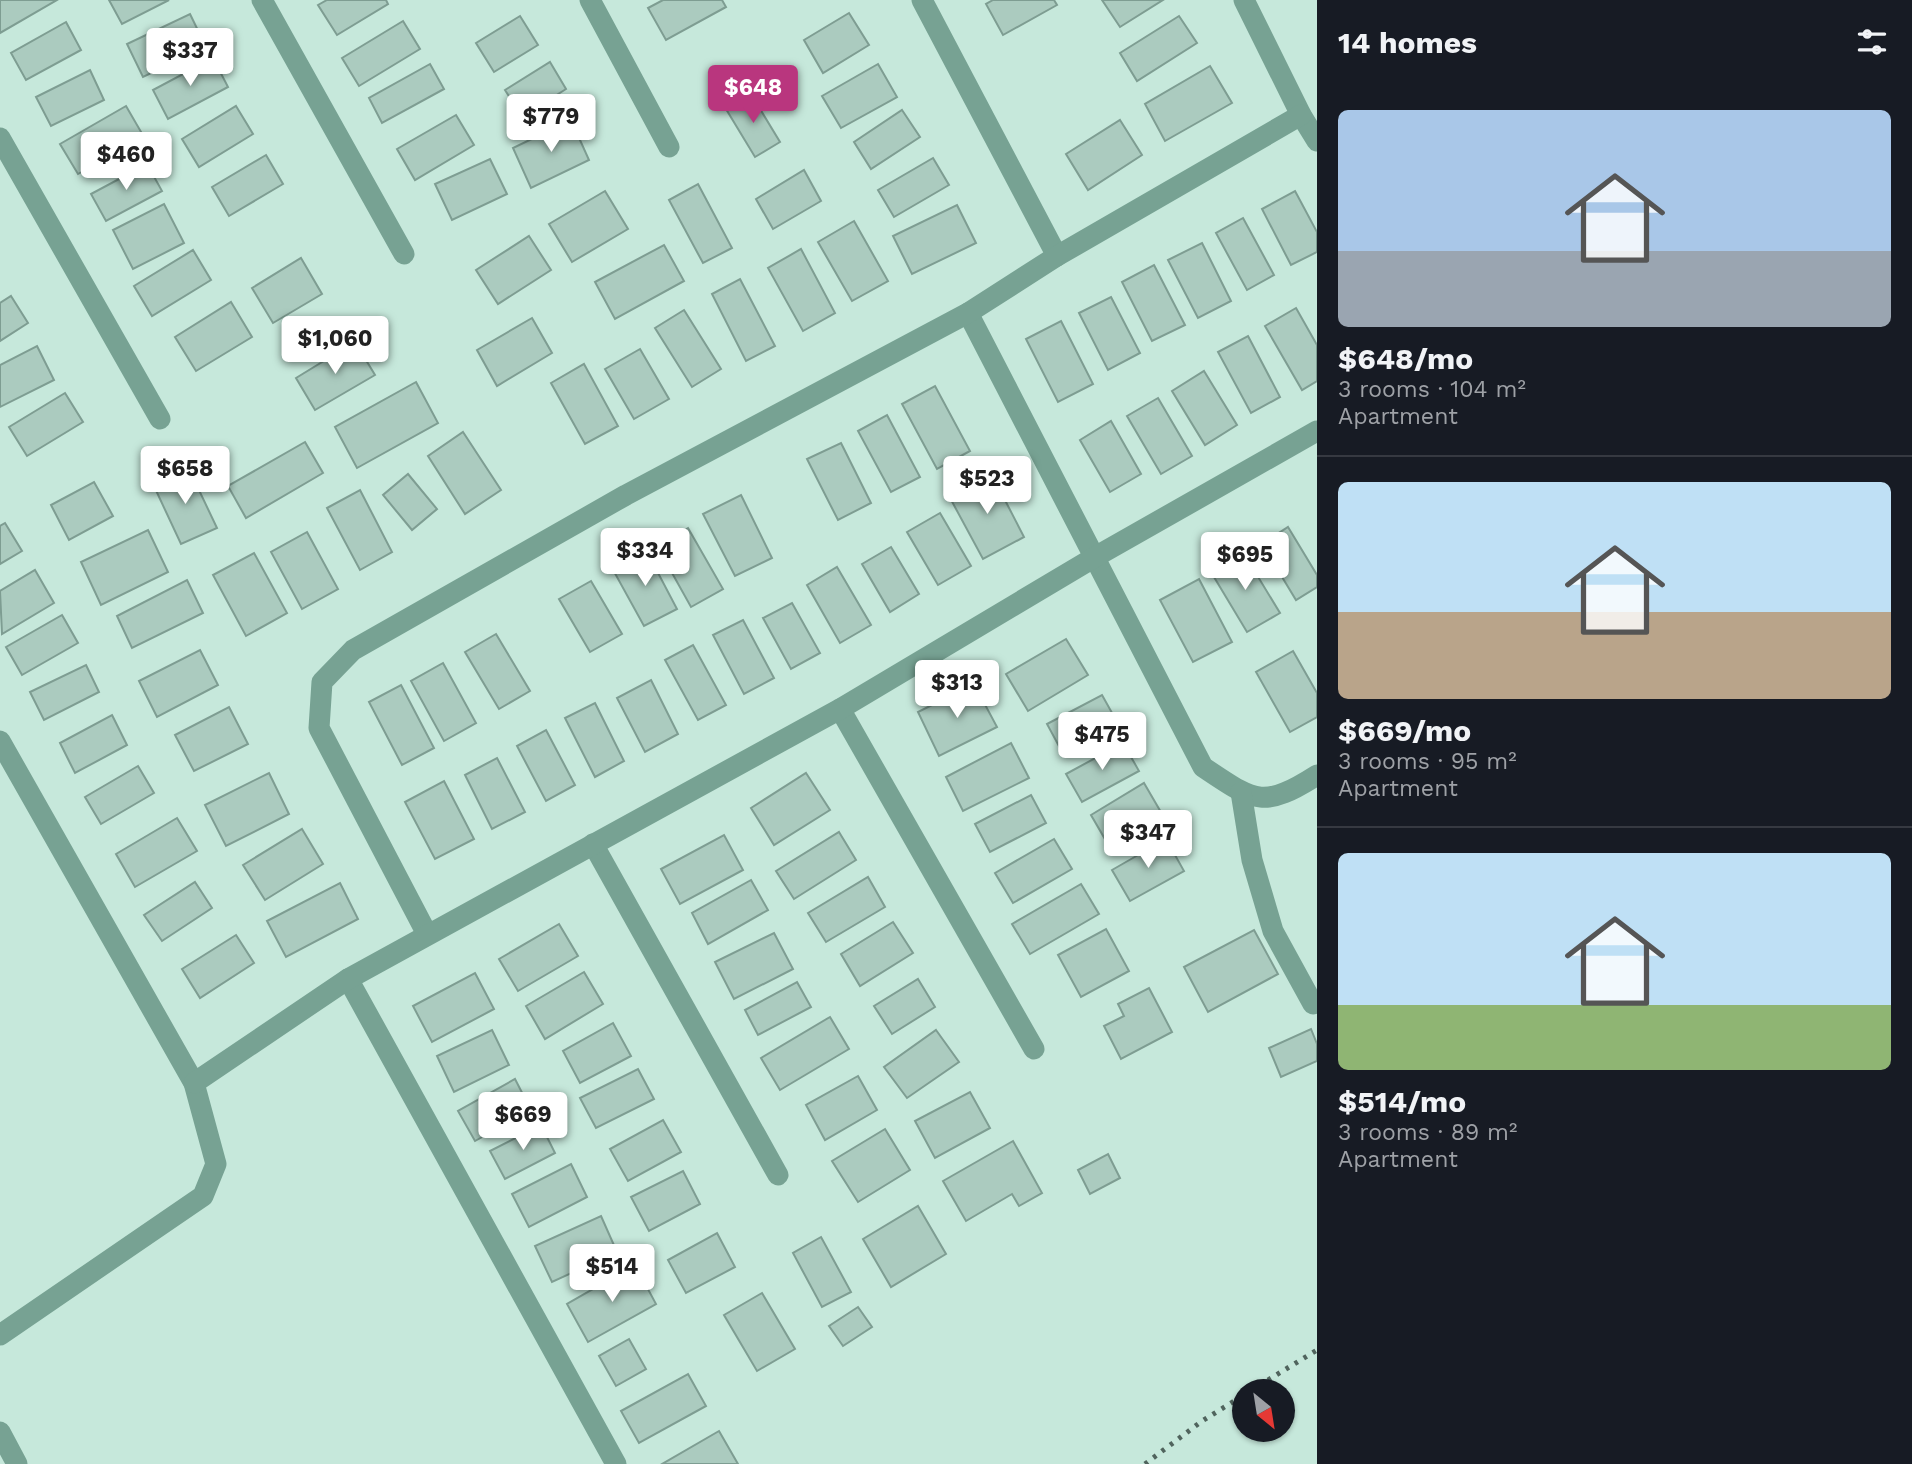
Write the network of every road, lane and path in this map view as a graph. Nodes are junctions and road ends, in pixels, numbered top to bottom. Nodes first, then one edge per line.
1 (262, 0) edge
2 (590, 0) edge
3 (922, 0) edge
4 (1244, 0) edge
5 (1301, 115) junction
6 (0, 138) edge
7 (1317, 141) edge
8 (669, 147) dead end
9 (404, 254) dead end
10 (1057, 256) junction
11 (968, 313) junction
12 (160, 419) dead end
13 (1317, 431) edge
14 (1095, 557) junction
15 (840, 709) junction
16 (0, 741) edge
17 (1317, 775) edge
18 (1241, 792) junction
19 (593, 844) junction
20 (427, 934) junction
21 (348, 979) junction
22 (1313, 1004) dead end
23 (1034, 1049) dead end
24 (194, 1083) junction
25 (778, 1175) dead end
26 (0, 1335) edge
27 (0, 1432) edge
28 (17, 1464) edge
29 (616, 1464) edge

1 - 9 street
2 - 8 street
3 - 10 street
4 - 5 street
5 - 7 street
5 - 10 street
6 - 12 street
10 - 11 street
11 - 14 street
11 - 20 street
13 - 14 street
14 - 15 street
14 - 18 street
15 - 19 street
15 - 23 street
16 - 24 street
17 - 18 street
18 - 22 street
19 - 20 street
19 - 25 street
20 - 21 street
21 - 24 street
21 - 29 street
24 - 26 street
27 - 28 street

